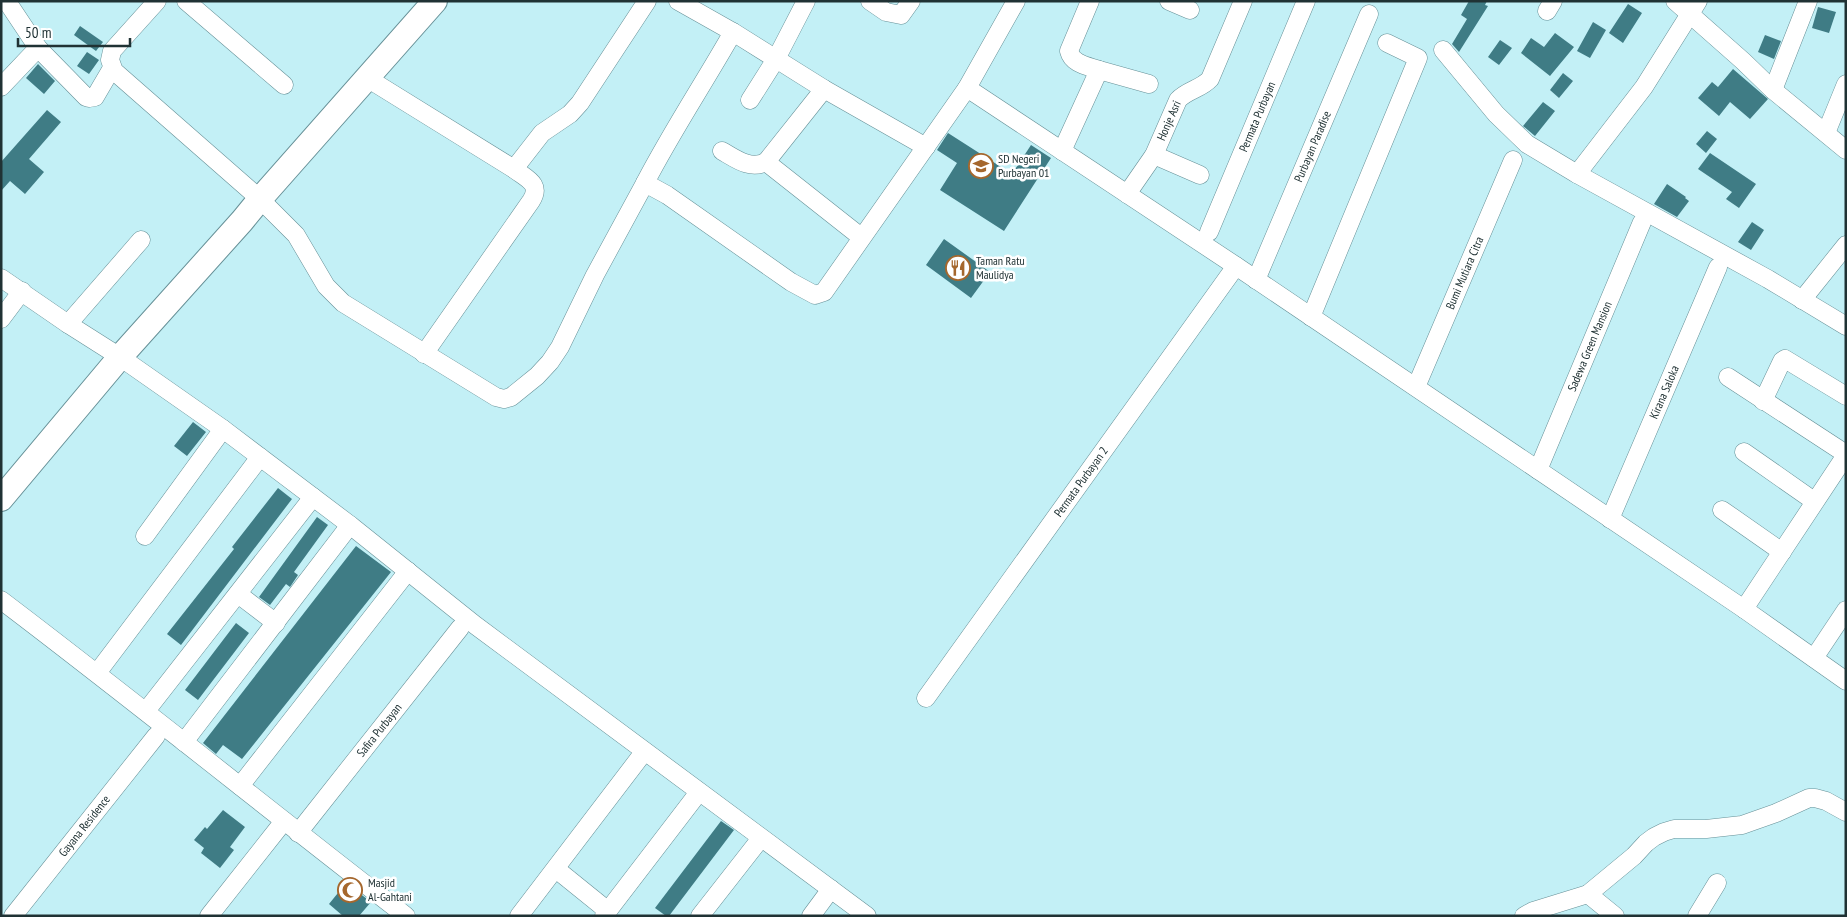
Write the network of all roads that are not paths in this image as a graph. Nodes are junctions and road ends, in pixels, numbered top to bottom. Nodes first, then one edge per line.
1 (157, 1) edge
2 (186, 1) edge
3 (435, 1) edge
4 (647, 1) edge
5 (678, 1) edge
6 (806, 1) edge
7 (870, 1) edge
8 (911, 1) edge
9 (1016, 1) edge
10 (1090, 1) edge
11 (1169, 1) edge
12 (1242, 1) edge
13 (1306, 1) edge
14 (1675, 1) edge
15 (1808, 1) edge
16 (8, 3) dead end
17 (1694, 7) edge
18 (1190, 10) dead end
19 (1369, 14) dead end
20 (733, 32) junction
21 (1387, 43) dead end
22 (38, 48) junction
23 (1443, 50) dead end
24 (776, 59) junction
25 (112, 68) junction
26 (1099, 70) junction
27 (367, 78) junction
28 (284, 84) dead end
29 (1149, 84) dead end
30 (1846, 84) edge
31 (1, 86) edge
32 (967, 88) junction
33 (824, 89) junction
34 (1773, 90) junction
35 (750, 100) dead end
36 (1826, 133) junction
37 (926, 147) junction
38 (1846, 150) edge
39 (722, 151) dead end
40 (1062, 151) junction
41 (1154, 155) junction
42 (1513, 160) dead end
43 (766, 162) junction
44 (514, 169) junction
45 (1577, 174) junction
46 (1200, 175) dead end
47 (645, 183) junction
48 (1127, 194) junction
49 (259, 200) junction
50 (1642, 222) dead end
51 (1209, 232) dead end
52 (861, 237) junction
53 (141, 240) dead end
54 (1846, 245) edge
55 (1236, 266) junction
56 (1718, 267) dead end
57 (1, 278) edge
58 (1256, 280) junction
59 (22, 291) junction
60 (1802, 300) junction
61 (1312, 317) junction
62 (1, 319) edge
63 (68, 324) junction
64 (1846, 326) edge
65 (424, 354) junction
66 (120, 357) junction
67 (1728, 377) dead end
68 (1416, 387) junction
69 (1846, 396) edge
70 (1763, 401) junction
71 (223, 429) junction
72 (1744, 452) dead end
73 (1846, 454) edge
74 (260, 457) junction
75 (1538, 470) junction
76 (313, 497) junction
77 (1, 500) edge
78 (1814, 501) junction
79 (1722, 510) dead end
80 (1610, 519) junction
81 (350, 525) junction
82 (145, 536) dead end
83 (1782, 552) junction
84 (408, 571) junction
85 (238, 594) junction
86 (1, 600) edge
87 (1744, 609) junction
88 (1846, 610) edge
89 (276, 624) junction
90 (460, 628) dead end
91 (1814, 658) junction
92 (97, 673) junction
93 (1846, 681) edge
94 (926, 698) dead end
95 (146, 711) junction
96 (156, 736) dead end
97 (184, 742) junction
98 (644, 752) junction
99 (240, 786) junction
100 (699, 792) junction
101 (1846, 812) edge
102 (284, 821) junction
103 (298, 833) junction
104 (761, 838) junction
105 (556, 869) junction
106 (1717, 883) dead end
107 (831, 889) junction
108 (1588, 894) junction
109 (606, 913) edge
110 (13, 916) edge
111 (209, 916) edge
112 (406, 916) edge
113 (519, 916) edge
114 (700, 916) edge
115 (811, 916) edge
116 (867, 916) edge
117 (1524, 916) edge
118 (1615, 916) edge
119 (1697, 916) edge

1 - 25 street
2 - 28 street
3 - 27 street
4 - 44 street
5 - 20 street
6 - 24 street
7 - 8 street
9 - 32 street
10 - 26 street
11 - 18 street
12 - 41 street, Honje Asri
13 - 51 street, Permata Purbayan
14 - 17 street
15 - 34 street
16 - 22 street
17 - 34 street
17 - 45 street
19 - 58 street, Purbayan Paradise
20 - 24 street
20 - 47 street
21 - 61 street
22 - 25 street
22 - 31 street
23 - 45 street
24 - 33 street
24 - 35 street
25 - 49 street
26 - 29 street
26 - 40 street
27 - 44 street
27 - 49 street
30 - 36 street
32 - 37 street
32 - 40 street
33 - 37 street
33 - 43 street
34 - 36 street
36 - 38 street
37 - 52 street
39 - 43 street
40 - 48 street
41 - 46 street
41 - 48 street, Honje Asri
42 - 68 street, Bumi Mutiara Citra
43 - 52 street
44 - 65 street
45 - 60 street
47 - 52 street
47 - 65 street
48 - 55 street
49 - 65 street
49 - 66 street
50 - 75 street, Sadewa Green Mansion
53 - 63 street
54 - 60 street
55 - 58 street
55 - 94 street, Permata Purbayan 2
56 - 80 street, Kirana Saloka
57 - 59 street
58 - 61 street
59 - 62 street
59 - 63 street
60 - 64 street
61 - 68 street
63 - 66 street
66 - 71 street
66 - 77 street
67 - 70 street
68 - 75 street
69 - 70 street
70 - 73 street
71 - 74 street
71 - 82 street
72 - 78 street
73 - 78 street
74 - 76 street
74 - 92 street
75 - 80 street
76 - 81 street
76 - 85 street
78 - 83 street
79 - 83 street
80 - 87 street
81 - 84 street
81 - 89 street
83 - 87 street
84 - 98 street
84 - 99 street
85 - 89 street
85 - 95 street
86 - 92 street
87 - 91 street
88 - 91 street
89 - 97 street
90 - 103 street, Safira Purbayan
91 - 93 street
92 - 95 street
95 - 97 street
96 - 110 street, Gayana Residence
97 - 99 street
98 - 100 street
98 - 105 street
99 - 102 street
100 - 104 street
100 - 109 street
101 - 108 street
102 - 103 street
102 - 111 street
103 - 112 street
104 - 107 street
104 - 114 street
105 - 109 street
105 - 113 street
106 - 119 street
107 - 115 street
107 - 116 street
108 - 117 street
108 - 118 street

